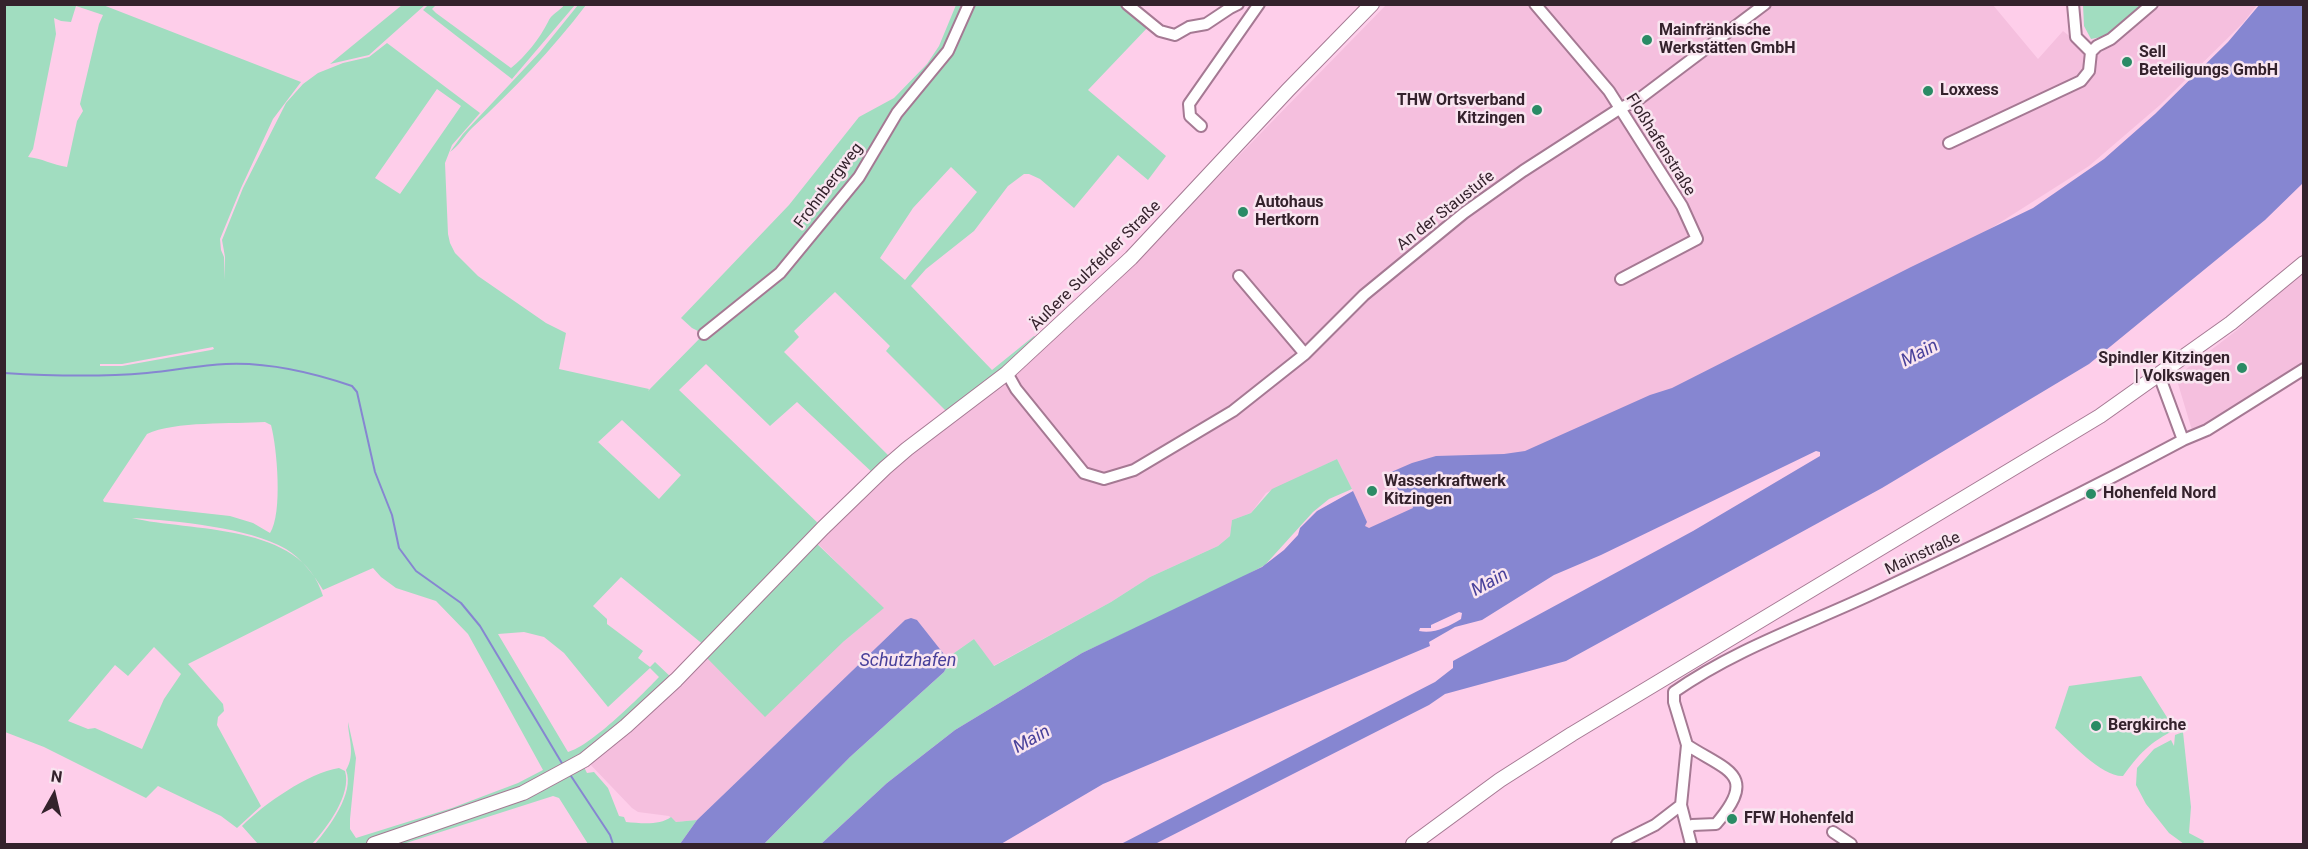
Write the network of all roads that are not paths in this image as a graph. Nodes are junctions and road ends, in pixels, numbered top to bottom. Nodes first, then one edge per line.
1 (969, 4) edge
2 (1127, 4) edge
3 (1238, 4) edge
4 (1259, 4) edge
5 (1372, 4) edge
6 (1535, 4) edge
7 (1765, 4) edge
8 (2073, 4) edge
9 (2152, 4) edge
10 (2091, 52) junction
11 (1619, 109) junction
12 (1201, 126) dead end
13 (1949, 143) dead end
14 (2304, 263) edge
15 (1239, 276) dead end
16 (1621, 279) dead end
17 (704, 334) dead end
18 (1305, 354) junction
19 (2304, 369) edge
20 (1007, 373) junction
21 (2159, 375) junction
22 (2183, 440) junction
23 (1687, 745) junction
24 (1681, 805) junction
25 (1688, 829) junction
26 (1833, 832) dead end
27 (374, 844) edge
28 (1413, 844) edge
29 (1617, 844) edge
30 (1691, 844) edge
31 (1851, 844) edge

1 - 17 street, Frohnbergweg
2 - 3 street
4 - 12 street
5 - 20 main road, Äußere Sulzfelder Straße
6 - 11 street, Floßhafenstraße
7 - 11 street, An der Staustufe
8 - 10 street
9 - 10 street
10 - 13 street
11 - 16 street, Floßhafenstraße
11 - 18 street, An der Staustufe
14 - 21 main road
15 - 18 street
18 - 20 street, An der Staustufe
19 - 22 street, Mainstraße
20 - 27 main road, Äußere Sulzfelder Straße
21 - 22 street
21 - 28 main road
22 - 23 street, Mainstraße
23 - 24 street
23 - 25 street
24 - 25 street
24 - 29 street
25 - 30 street
26 - 31 street

